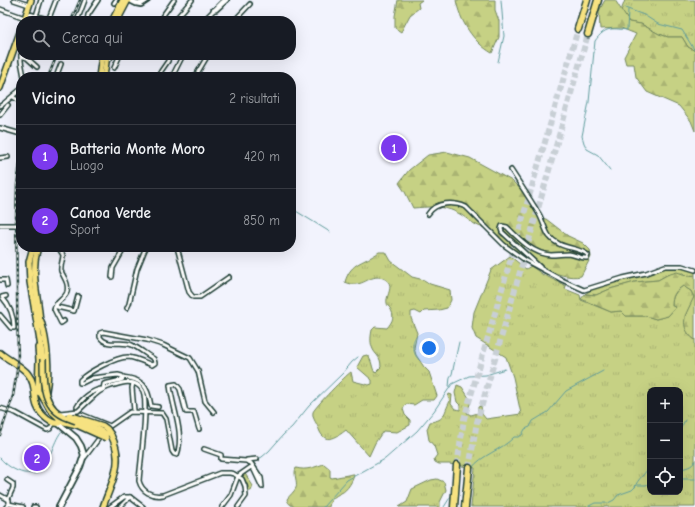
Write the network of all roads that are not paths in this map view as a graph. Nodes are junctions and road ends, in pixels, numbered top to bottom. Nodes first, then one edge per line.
1 (17, 0) edge
2 (41, 0) edge
3 (56, 0) edge
4 (85, 0) edge
5 (98, 0) edge
6 (123, 0) edge
7 (129, 0) edge
8 (147, 0) edge
9 (174, 0) edge
10 (192, 0) edge
11 (224, 0) edge
12 (227, 0) edge
13 (586, 0) edge
14 (598, 0) edge
15 (136, 2) edge
16 (30, 3) edge
17 (250, 4) dead end
18 (0, 9) edge
19 (213, 10) junction
20 (22, 16) edge
21 (25, 16) edge
22 (34, 16) edge
23 (50, 16) edge
24 (79, 16) edge
25 (88, 16) edge
26 (115, 16) edge
27 (120, 16) edge
28 (163, 16) edge
29 (178, 16) edge
30 (208, 16) edge
31 (239, 16) edge
32 (578, 29) tunnel mouth
33 (588, 34) tunnel mouth
34 (16, 43) edge
35 (21, 60) edge
36 (29, 60) edge
37 (101, 60) edge
38 (107, 60) edge
39 (118, 60) edge
40 (168, 60) edge
41 (181, 60) edge
42 (205, 60) edge
43 (61, 64) dead end
44 (37, 67) dead end
45 (114, 68) dead end
46 (23, 72) edge
47 (58, 72) edge
48 (100, 72) edge
49 (105, 72) edge
50 (160, 72) edge
51 (175, 72) edge
52 (198, 72) edge
53 (0, 88) edge
54 (16, 94) edge
55 (13, 97) junction
56 (16, 99) edge
57 (8, 105) dead end
58 (0, 108) edge
59 (0, 115) edge
60 (0, 128) edge
61 (16, 133) edge
62 (8, 157) dead end
63 (0, 158) edge
64 (511, 170) dead end
65 (428, 214) dead end
66 (0, 225) edge
67 (16, 225) edge
68 (32, 252) edge
69 (36, 252) edge
70 (61, 252) edge
71 (121, 252) edge
72 (145, 252) edge
73 (178, 252) edge
74 (695, 270) edge
75 (546, 272) junction
76 (112, 277) dead end
77 (228, 277) dead end
78 (0, 280) edge
79 (7, 286) dead end
80 (6, 296) dead end
81 (78, 296) dead end
82 (32, 302) junction
83 (56, 304) junction
84 (127, 308) dead end
85 (0, 315) edge
86 (40, 316) junction
87 (59, 319) dead end
88 (0, 353) edge
89 (43, 359) junction
90 (122, 377) junction
91 (80, 383) junction
92 (133, 383) junction
93 (76, 386) dead end
94 (102, 389) junction
95 (36, 392) junction
96 (43, 399) junction
97 (158, 407) dead end
98 (0, 408) edge
99 (134, 411) junction
100 (145, 412) junction
101 (214, 412) dead end
102 (53, 413) junction
103 (63, 414) junction
104 (59, 422) junction
105 (199, 429) dead end
106 (108, 435) junction
107 (100, 437) dead end
108 (204, 449) dead end
109 (83, 459) junction
110 (257, 459) dead end
111 (243, 461) junction
112 (457, 465) tunnel mouth
113 (469, 468) tunnel mouth
114 (238, 476) junction
115 (8, 480) dead end
116 (0, 495) edge
117 (130, 497) junction
118 (8, 499) junction
119 (8, 504) junction
120 (6, 507) edge
121 (24, 507) edge
122 (59, 507) edge
123 (103, 507) edge
124 (110, 507) edge
125 (120, 507) edge
126 (143, 507) edge
127 (222, 507) edge
128 (238, 507) edge
129 (454, 507) edge
130 (465, 507) edge

1 - 16 street
2 - 22 street
3 - 23 street
4 - 24 street
5 - 25 street
6 - 26 main road
7 - 15 street
7 - 27 main road
8 - 15 street
9 - 28 street
10 - 29 street
11 - 19 street
12 - 19 street
13 - 32 highway
14 - 33 highway
16 - 21 main road
17 - 31 street
18 - 20 street
19 - 30 street
34 - 53 main road
35 - 46 street
36 - 44 street
37 - 48 main road
38 - 49 main road
39 - 45 street
40 - 50 street
41 - 51 street
42 - 52 street
43 - 47 street
54 - 55 street
55 - 56 street
55 - 58 street
57 - 59 street
60 - 61 street
62 - 63 street
64 - 75 street
65 - 75 street
66 - 67 street, bridge
68 - 82 main road
69 - 86 main road
70 - 83 street
71 - 76 street
72 - 84 street
73 - 77 street
74 - 75 street
78 - 79 street
80 - 85 street
81 - 83 street
82 - 89 main road
82 - 95 main road
83 - 87 street
86 - 89 main road
86 - 96 main road
88 - 95 main road
89 - 106 main road, bridge
90 - 91 street
90 - 94 street
90 - 97 street
91 - 93 street
91 - 101 street
92 - 94 street
92 - 99 street
92 - 100 street
94 - 99 street
94 - 103 street, bridge
95 - 96 main road
95 - 104 main road
96 - 102 main road
98 - 104 street
99 - 100 street
100 - 105 street
100 - 114 street
102 - 103 main road
102 - 104 main road
103 - 106 main road, bridge
104 - 106 main road, bridge
104 - 109 street
106 - 123 main road
107 - 109 street
108 - 111 street
109 - 122 street
110 - 111 street
111 - 114 street
112 - 129 highway
113 - 130 highway
114 - 127 street
114 - 128 street
115 - 118 street
116 - 118 street
117 - 124 street
117 - 125 street
117 - 126 street
118 - 119 street
119 - 120 street
119 - 121 street

